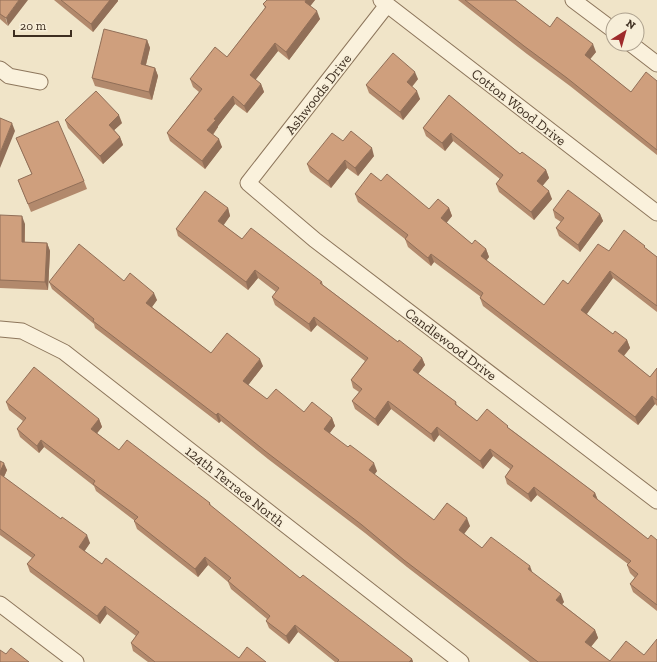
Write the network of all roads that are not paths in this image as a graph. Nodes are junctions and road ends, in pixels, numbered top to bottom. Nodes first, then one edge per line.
1 (573, 0) edge
2 (384, 3) edge
3 (605, 24) edge
4 (641, 52) edge
5 (657, 64) edge
6 (0, 69) edge
7 (40, 82) dead end
8 (248, 183) joint
9 (657, 213) edge
10 (0, 329) edge
11 (657, 501) edge
12 (0, 604) edge
13 (76, 662) edge
14 (461, 662) edge

1 - 3 street
2 - 8 street, Ashwoods Drive
2 - 9 street, Cotton Wood Drive
4 - 5 street
6 - 7 street
8 - 11 street, Candlewood Drive
10 - 14 street, 124th Terrace North
12 - 13 street

